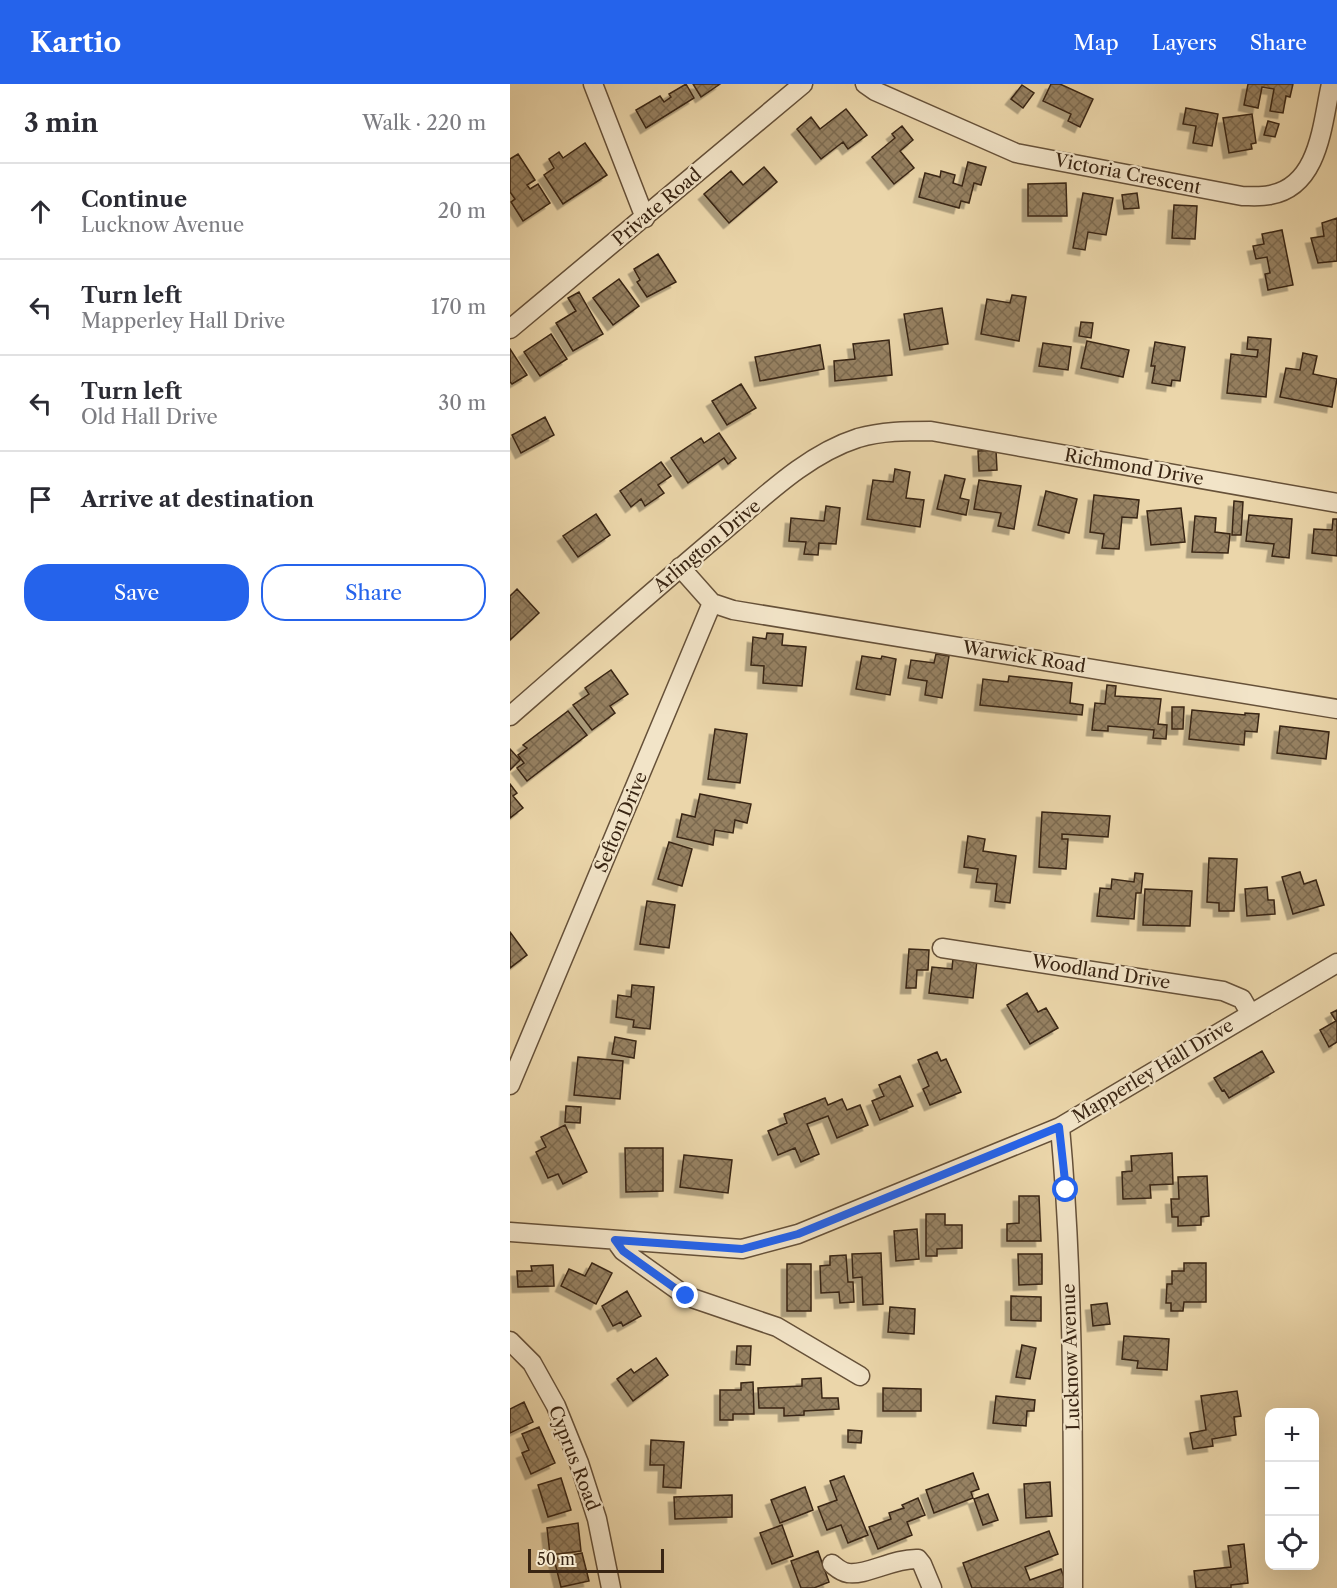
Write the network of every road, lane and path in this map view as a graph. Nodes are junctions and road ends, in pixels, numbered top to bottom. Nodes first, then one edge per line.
1 (592, 84) edge
2 (803, 84) edge
3 (865, 84) edge
4 (1331, 84) edge
5 (645, 218) junction
6 (510, 329) edge
7 (931, 431) joint
8 (1337, 503) edge
9 (680, 567) junction
10 (712, 603) junction
11 (1337, 709) edge
12 (510, 716) edge
13 (942, 948) dead end
14 (1337, 963) edge
15 (1250, 1013) junction
16 (510, 1085) edge
17 (1059, 1127) junction
18 (510, 1232) edge
19 (615, 1240) junction
20 (510, 1341) edge
21 (860, 1376) dead end
22 (832, 1564) dead end
23 (611, 1588) edge
24 (932, 1588) edge
25 (1073, 1588) edge

1 - 5 street
2 - 5 street, Private Road
3 - 4 street, Victoria Crescent
5 - 6 street, Private Road
7 - 8 street, Richmond Drive
7 - 9 street, Arlington Drive
9 - 10 street
9 - 12 street, Arlington Drive
10 - 11 street, Warwick Road
10 - 16 street, Sefton Drive
13 - 15 street, Woodland Drive
14 - 15 street, Mapperley Hall Drive
15 - 17 street, Mapperley Hall Drive
17 - 19 street, Mapperley Hall Drive
17 - 25 street, Lucknow Avenue
18 - 19 street, Mapperley Hall Drive
19 - 21 street
20 - 23 street, Cyprus Road
22 - 24 street

